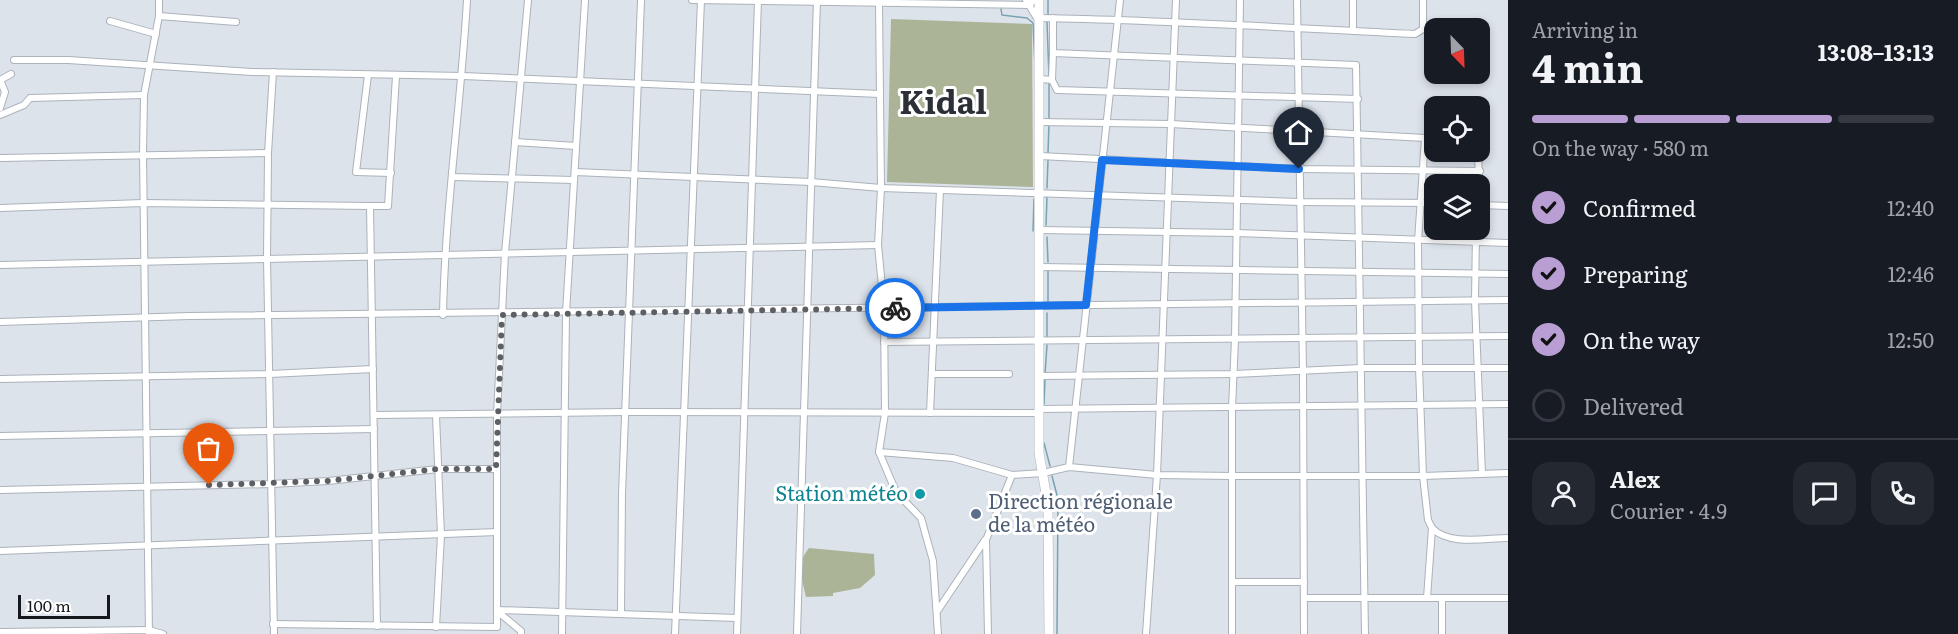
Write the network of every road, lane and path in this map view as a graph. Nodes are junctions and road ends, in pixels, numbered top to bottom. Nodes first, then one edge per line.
1 (159, 0) edge
2 (467, 0) edge
3 (528, 0) edge
4 (585, 0) edge
5 (641, 0) edge
6 (692, 0) edge
7 (701, 0) edge
8 (1039, 0) edge
9 (1120, 0) edge
10 (1176, 0) edge
11 (1239, 0) edge
12 (1297, 0) edge
13 (1353, 0) edge
14 (1423, 0) edge
15 (758, 1) edge
16 (817, 2) edge
17 (1029, 2) edge
18 (879, 4) junction
19 (159, 16) junction
20 (1053, 18) junction
21 (1118, 20) junction
22 (110, 21) dead end
23 (1175, 21) junction
24 (236, 22) dead end
25 (1041, 22) junction
26 (1239, 27) junction
27 (1295, 29) junction
28 (1353, 31) junction
29 (156, 34) junction
30 (1053, 53) junction
31 (1113, 56) junction
32 (1173, 57) junction
33 (14, 60) dead end
34 (1239, 60) junction
35 (148, 64) junction
36 (1296, 64) junction
37 (273, 72) junction
38 (11, 74) dead end
39 (368, 75) junction
40 (396, 76) junction
41 (463, 76) junction
42 (521, 79) junction
43 (1041, 79) junction
44 (580, 80) junction
45 (1052, 80) junction
46 (638, 83) junction
47 (697, 86) junction
48 (755, 90) junction
49 (1110, 90) junction
50 (814, 92) junction
51 (1172, 93) junction
52 (880, 94) junction
53 (144, 95) junction
54 (1239, 95) junction
55 (1297, 98) junction
56 (1358, 99) junction
57 (0, 108) edge
58 (0, 115) edge
59 (1040, 122) junction
60 (1106, 123) junction
61 (1171, 124) junction
62 (1239, 128) junction
63 (1298, 131) junction
64 (1359, 135) junction
65 (515, 142) junction
66 (576, 146) junction
67 (143, 153) junction
68 (268, 153) junction
69 (1040, 156) junction
70 (0, 158) edge
71 (1102, 160) junction
72 (1169, 162) junction
73 (1479, 162) edge
74 (1238, 166) junction
75 (1359, 168) junction
76 (1299, 169) junction
77 (1480, 171) junction
78 (575, 172) junction
79 (1422, 172) junction
80 (391, 173) junction
81 (634, 174) junction
82 (1480, 174) edge
83 (453, 177) junction
84 (694, 177) junction
85 (511, 180) junction
86 (574, 180) junction
87 (752, 180) junction
88 (811, 182) junction
89 (880, 189) junction
90 (940, 190) junction
91 (1040, 192) junction
92 (1098, 193) junction
93 (1168, 196) junction
94 (1236, 198) junction
95 (1299, 202) junction
96 (1360, 202) junction
97 (1420, 202) junction
98 (1424, 202) edge
99 (142, 203) junction
100 (1490, 205) edge
101 (269, 206) junction
102 (370, 206) junction
103 (1508, 206) edge
104 (0, 208) edge
105 (1040, 230) junction
106 (1094, 230) junction
107 (1236, 233) junction
108 (1166, 234) junction
109 (1300, 236) junction
110 (1360, 238) junction
111 (1418, 241) junction
112 (1476, 242) junction
113 (1508, 243) edge
114 (878, 244) junction
115 (808, 246) junction
116 (750, 248) junction
117 (691, 250) junction
118 (631, 251) junction
119 (570, 253) junction
120 (505, 254) junction
121 (444, 255) junction
122 (371, 258) junction
123 (267, 259) junction
124 (144, 260) junction
125 (0, 265) edge
126 (1040, 267) junction
127 (1090, 268) junction
128 (1165, 270) junction
129 (1235, 270) junction
130 (1301, 272) junction
131 (1360, 272) junction
132 (1418, 272) junction
133 (1475, 273) junction
134 (1508, 274) edge
135 (1508, 300) edge
136 (1360, 301) junction
137 (1418, 301) junction
138 (1475, 301) junction
139 (1164, 303) junction
140 (1234, 304) junction
141 (1302, 304) junction
142 (1040, 305) junction
143 (1086, 305) junction
144 (935, 307) junction
145 (884, 308) junction
146 (748, 310) junction
147 (806, 310) junction
148 (688, 311) junction
149 (629, 312) junction
150 (566, 313) junction
151 (443, 315) junction
152 (502, 315) junction
153 (269, 316) junction
154 (372, 316) junction
155 (146, 318) junction
156 (0, 322) edge
157 (1508, 336) edge
158 (1477, 337) junction
159 (1419, 338) junction
160 (1235, 339) junction
161 (1303, 339) junction
162 (1361, 339) junction
163 (1082, 340) junction
164 (1040, 341) junction
165 (1162, 341) junction
166 (884, 342) junction
167 (934, 342) junction
168 (1361, 368) junction
169 (1419, 368) junction
170 (1478, 368) junction
171 (1508, 368) edge
172 (373, 369) junction
173 (1303, 370) junction
174 (1161, 373) junction
175 (270, 374) junction
176 (932, 374) junction
177 (1009, 374) dead end
178 (1080, 374) junction
179 (1234, 374) junction
180 (145, 376) junction
181 (1040, 376) junction
182 (0, 379) edge
183 (1479, 404) junction
184 (1508, 404) edge
185 (1422, 405) junction
186 (1302, 406) junction
187 (1362, 406) junction
188 (1232, 408) junction
189 (1075, 409) junction
190 (1159, 409) junction
191 (1039, 411) junction
192 (564, 412) junction
193 (626, 412) junction
194 (745, 413) junction
195 (803, 413) junction
196 (885, 413) junction
197 (930, 413) junction
198 (684, 414) junction
199 (375, 415) junction
200 (436, 415) junction
201 (498, 415) junction
202 (374, 429) junction
203 (272, 430) junction
204 (147, 431) junction
205 (0, 436) edge
206 (879, 452) junction
207 (1069, 467) junction
208 (438, 469) junction
209 (496, 469) junction
210 (1508, 472) edge
211 (1043, 473) junction
212 (1482, 474) junction
213 (1012, 475) junction
214 (1157, 475) junction
215 (375, 476) junction
216 (1233, 476) junction
217 (1303, 476) junction
218 (1363, 476) junction
219 (1423, 476) junction
220 (271, 484) junction
221 (147, 487) junction
222 (0, 490) edge
223 (1432, 528) junction
224 (496, 532) junction
225 (441, 535) junction
226 (375, 538) junction
227 (1508, 538) edge
228 (271, 540) junction
229 (986, 540) junction
230 (147, 545) junction
231 (0, 551) edge
232 (1233, 582) junction
233 (1304, 582) junction
234 (1305, 598) junction
235 (1364, 598) junction
236 (1427, 598) junction
237 (1442, 598) junction
238 (1508, 598) edge
239 (497, 610) junction
240 (938, 610) junction
241 (561, 612) junction
242 (621, 613) junction
243 (675, 615) junction
244 (737, 618) junction
245 (273, 624) junction
246 (363, 626) junction
247 (377, 626) junction
248 (436, 627) junction
249 (409, 631) edge
250 (0, 632) edge
251 (149, 632) edge
252 (163, 634) edge
253 (274, 634) edge
254 (363, 634) edge
255 (521, 634) edge
256 (562, 634) edge
257 (675, 634) edge
258 (737, 634) edge
259 (797, 634) edge
260 (938, 634) edge
261 (988, 634) edge
262 (1049, 634) edge
263 (1146, 634) edge
264 (1232, 634) edge
265 (1304, 634) edge
266 (1365, 634) edge
267 (1442, 634) edge

1 - 19 street
2 - 41 street
3 - 42 street
4 - 44 street
5 - 46 street
6 - 7 street
7 - 15 street
7 - 47 street
8 - 25 main road
9 - 21 street
10 - 23 street
11 - 26 street
12 - 27 street
13 - 28 street
14 - 28 street
15 - 16 street
15 - 48 street
16 - 18 street
16 - 50 street
17 - 18 street
17 - 25 street
18 - 52 street
19 - 24 street
19 - 29 street
20 - 21 street
20 - 25 street
20 - 30 street
21 - 23 street
21 - 31 street
22 - 29 street
23 - 26 street
23 - 32 street
25 - 43 main road
26 - 27 street
26 - 34 street
27 - 28 street
27 - 36 street
29 - 35 street
30 - 31 street
30 - 45 street
31 - 32 street
31 - 49 street
32 - 34 street
32 - 51 street
33 - 35 street
34 - 36 street
34 - 54 street
35 - 37 street
35 - 53 street
36 - 55 street
36 - 56 street
37 - 39 street
37 - 68 street
38 - 57 street
39 - 40 street
39 - 80 street
40 - 41 street
40 - 80 street
41 - 42 street
41 - 83 street
42 - 44 street
42 - 65 street
43 - 45 street
43 - 59 main road
44 - 46 street
44 - 66 street
45 - 49 street
46 - 47 street
46 - 81 street
47 - 48 street
47 - 84 street
48 - 50 street
48 - 87 street
49 - 51 street
49 - 60 street
50 - 52 street
50 - 88 street
51 - 54 street
51 - 61 street
52 - 89 street
53 - 58 street
53 - 67 street
54 - 55 street
54 - 62 street
55 - 56 street
55 - 63 street
56 - 64 street
59 - 60 street
59 - 69 main road
60 - 61 street
60 - 71 street
61 - 62 street
61 - 72 street
62 - 63 street
62 - 74 street
63 - 64 street
63 - 76 street
64 - 75 street
64 - 79 street
65 - 66 street
65 - 85 street
66 - 78 street
67 - 68 street
67 - 70 street
67 - 99 street
68 - 101 street
69 - 71 street
69 - 91 main road
71 - 72 street
71 - 92 street
72 - 74 street
72 - 93 street
73 - 77 street
74 - 76 street
74 - 94 street
75 - 76 street
75 - 79 street
75 - 96 street
76 - 95 street
77 - 79 street
77 - 82 street
78 - 81 street
78 - 86 street
79 - 97 street
80 - 102 street
81 - 84 street
81 - 118 street
83 - 85 street
83 - 121 street
84 - 87 street
84 - 117 street
85 - 86 street
85 - 120 street
86 - 119 street
87 - 88 street
87 - 116 street
88 - 89 street
88 - 115 street
89 - 90 street
89 - 114 street
90 - 91 street
90 - 144 street
91 - 92 street
91 - 105 main road
92 - 93 street
92 - 106 street
93 - 94 street
93 - 108 street
94 - 95 street
94 - 107 street
95 - 96 street
95 - 109 street
96 - 97 street
96 - 110 street
97 - 98 street
97 - 111 street
99 - 101 street
99 - 104 street
99 - 124 street
100 - 103 street
101 - 102 street
101 - 123 street
102 - 122 street
105 - 106 street
105 - 126 main road
106 - 108 street
106 - 127 street
107 - 108 street
107 - 109 street
107 - 129 street
108 - 128 street
109 - 110 street
109 - 130 street
110 - 111 street
110 - 131 street
111 - 112 street
111 - 132 street
112 - 113 street
112 - 133 street
114 - 115 street
114 - 145 street
115 - 116 street
115 - 147 street
116 - 117 street
116 - 146 street
117 - 118 street
117 - 148 street
118 - 119 street
118 - 149 street
119 - 120 street
119 - 150 street
120 - 121 street
120 - 152 street
121 - 122 street
121 - 151 street
122 - 123 street
122 - 154 street
123 - 124 street
123 - 153 street
124 - 125 street
124 - 155 street
126 - 127 street
126 - 142 main road
127 - 128 street
127 - 143 street
128 - 129 street
128 - 139 street
129 - 130 street
129 - 140 street
130 - 131 street
130 - 141 street
131 - 132 street
131 - 136 street
132 - 133 street
132 - 137 street
133 - 134 street
133 - 138 street
135 - 138 street
136 - 137 street
136 - 141 street
136 - 162 street
137 - 138 street
137 - 159 street
138 - 158 street
139 - 140 street
139 - 143 street
139 - 165 street
140 - 141 street
140 - 160 street
141 - 161 street
142 - 143 street
142 - 144 street
142 - 164 main road
143 - 163 street
144 - 145 street
144 - 167 street
145 - 147 street
145 - 166 street
146 - 147 street
146 - 148 street
146 - 194 street
147 - 195 street
148 - 149 street
148 - 198 street
149 - 150 street
149 - 193 street
150 - 152 street
150 - 192 street
151 - 152 street
151 - 154 street
152 - 201 street
153 - 154 street
153 - 155 street
153 - 175 street
154 - 172 street
155 - 156 street
155 - 180 street
157 - 158 street
158 - 159 street
158 - 170 street
159 - 162 street
159 - 169 street
160 - 161 street
160 - 165 street
160 - 179 street
161 - 162 street
161 - 173 street
162 - 168 street
163 - 164 street
163 - 165 street
163 - 178 street
164 - 167 street
164 - 181 main road
165 - 174 street
166 - 167 street
166 - 196 street
167 - 176 street
168 - 169 street
168 - 173 street
168 - 187 street
169 - 170 street
169 - 185 street
170 - 171 street
170 - 183 street
172 - 175 street
172 - 199 street
173 - 179 street
173 - 186 street
174 - 178 street
174 - 179 street
174 - 190 street
175 - 180 street
175 - 203 street
176 - 177 street
176 - 197 street
178 - 181 street
178 - 189 street
179 - 188 street
180 - 182 street
180 - 204 street
181 - 191 main road
183 - 184 street
183 - 185 street
183 - 212 street
185 - 187 street
185 - 219 street
186 - 187 street
186 - 188 street
186 - 217 street
187 - 218 street
188 - 190 street
188 - 216 street
189 - 190 street
189 - 191 street
189 - 207 street
190 - 214 street
191 - 197 street
191 - 211 main road
192 - 193 street
192 - 201 street
192 - 241 street
193 - 198 street
193 - 242 street
194 - 195 street
194 - 198 street
194 - 244 street
195 - 196 street
195 - 259 street
196 - 197 street
196 - 206 street
198 - 243 street
199 - 200 street
199 - 202 street
200 - 201 street
200 - 208 street
201 - 209 street
202 - 203 street
202 - 215 street
203 - 204 street
203 - 220 street
204 - 205 street
204 - 221 street
206 - 213 street
206 - 240 street
207 - 211 street
207 - 214 street
208 - 209 street
208 - 215 street
208 - 225 street
209 - 224 street
210 - 212 street
211 - 213 street
211 - 262 main road
212 - 219 street
213 - 229 street
214 - 216 street
214 - 263 street
215 - 220 street
215 - 226 street
216 - 217 street
216 - 232 street
217 - 218 street
217 - 233 street
218 - 219 street
218 - 235 street
219 - 223 street
220 - 221 street
220 - 228 street
221 - 222 street
221 - 230 street
223 - 227 street
223 - 236 street
224 - 225 street
224 - 239 street
225 - 226 street
225 - 248 street
226 - 228 street
226 - 247 street
228 - 230 street
228 - 245 street
229 - 240 street
229 - 261 street
230 - 231 street
230 - 251 street
232 - 233 street
232 - 264 street
233 - 234 street
234 - 235 street
234 - 265 street
235 - 236 street
235 - 266 street
236 - 237 street
237 - 238 street
237 - 267 street
239 - 241 street
239 - 248 street
239 - 255 street
240 - 260 street
241 - 242 street
241 - 256 street
242 - 243 street
243 - 244 street
243 - 257 street
244 - 258 street
245 - 246 street
245 - 253 street
246 - 247 street
246 - 254 street
247 - 249 street
248 - 249 street
250 - 251 street
251 - 252 street

